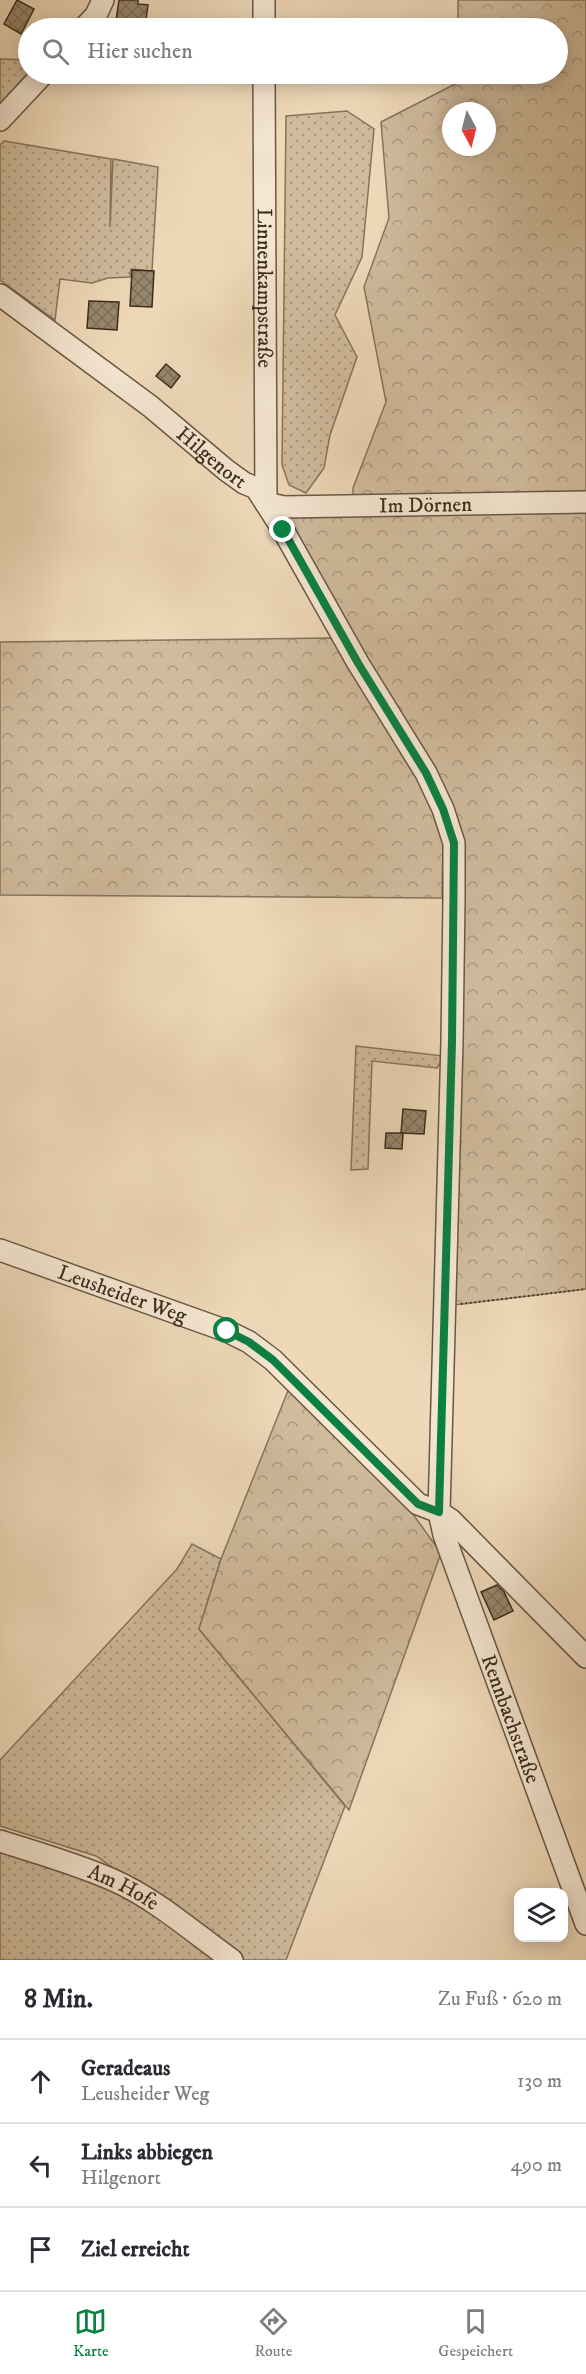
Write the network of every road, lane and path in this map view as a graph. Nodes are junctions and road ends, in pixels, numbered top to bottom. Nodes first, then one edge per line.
1 (103, 0) edge
2 (264, 0) edge
3 (93, 18) edge
4 (264, 18) edge
5 (34, 84) edge
6 (264, 84) edge
7 (0, 120) edge
8 (0, 295) edge
9 (586, 502) edge
10 (266, 503) junction
11 (0, 1251) edge
12 (586, 1289) edge
13 (445, 1306) junction
14 (439, 1512) junction
15 (586, 1657) edge
16 (0, 1841) edge
17 (586, 1924) edge
18 (232, 1960) edge

1 - 3 street
2 - 4 street
5 - 7 street
6 - 10 street, Linnenkampstraße
8 - 10 street, Hilgenort
9 - 10 street, Im Dörnen
10 - 13 street, Hilgenort
11 - 14 street, Leusheider Weg
12 - 13 path
13 - 14 street, Hilgenort
14 - 15 street, Leusheider Weg
14 - 17 street, Rennbachstraße
16 - 18 street, Am Hofe

